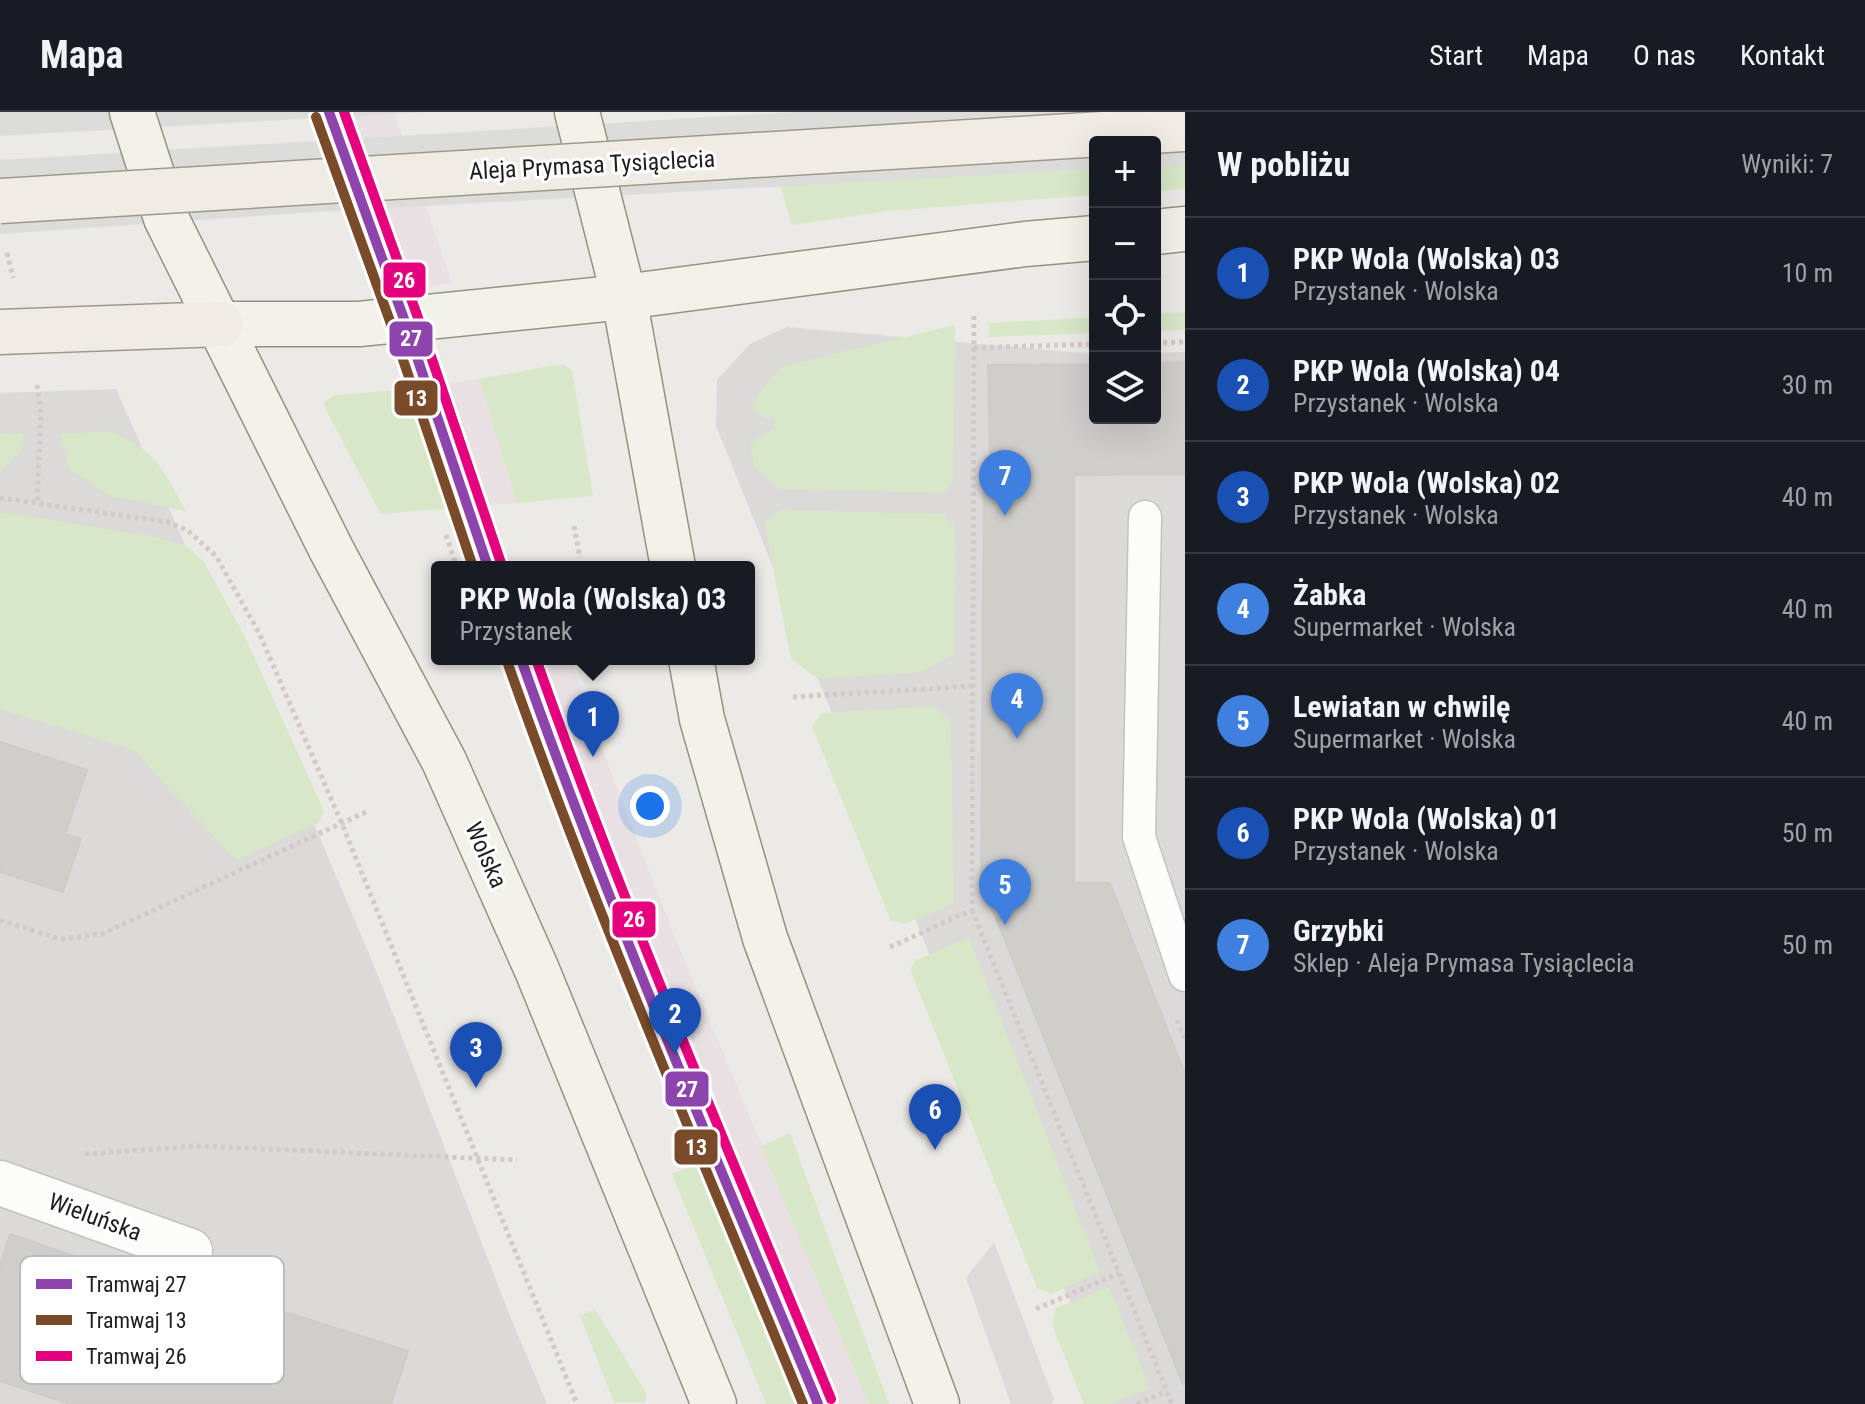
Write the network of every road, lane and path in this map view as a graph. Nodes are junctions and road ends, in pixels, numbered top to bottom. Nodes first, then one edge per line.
1 (132, 112) edge
2 (577, 112) edge
3 (1185, 129) edge
4 (2, 220) edge
5 (1185, 229) edge
6 (1161, 231) edge
7 (1089, 239) edge
8 (14, 282) dead end
9 (624, 297) junction
10 (974, 315) dead end
11 (221, 324) junction
12 (0, 332) edge
13 (1185, 342) edge
14 (1161, 343) edge
15 (1089, 344) edge
16 (974, 348) junction
17 (40, 397) dead end
18 (0, 498) edge
19 (37, 504) junction
20 (1145, 517) dead end
21 (574, 526) dead end
22 (446, 535) dead end
23 (580, 558) dead end
24 (455, 561) edge
25 (672, 561) edge
26 (692, 665) edge
27 (973, 686) junction
28 (793, 697) dead end
29 (368, 811) dead end
30 (342, 824) junction
31 (972, 910) junction
32 (0, 920) edge
33 (890, 947) dead end
34 (1185, 975) edge
35 (76, 1154) dead end
36 (479, 1158) junction
37 (517, 1160) dead end
38 (0, 1183) edge
39 (190, 1251) dead end
40 (1119, 1273) junction
41 (1036, 1309) dead end
42 (1167, 1391) junction
43 (203, 1392) dead end
44 (200, 1404) edge
45 (577, 1404) edge
46 (714, 1404) edge
47 (937, 1404) edge
48 (1137, 1404) edge
49 (1172, 1404) edge

1 - 11 main road, Wolska
2 - 9 main road
3 - 4 main road, Aleja Prymasa Tysiąclecia, bridge
4 - 8 path
5 - 6 main road
7 - 9 main road
9 - 11 main road
9 - 25 main road
10 - 16 path
11 - 12 main road
11 - 46 main road, Wolska
13 - 14 path
15 - 16 path
16 - 27 path
17 - 19 path
18 - 19 path
19 - 30 path
20 - 34 lane
21 - 23 path
22 - 24 path
26 - 47 main road
27 - 28 path
27 - 31 path
29 - 30 path
30 - 32 path
30 - 36 path
31 - 33 path
31 - 40 path
35 - 36 path
36 - 37 path
36 - 45 path
38 - 39 street, Wieluńska
40 - 41 path
40 - 42 path
42 - 48 path
42 - 49 path
43 - 44 path

